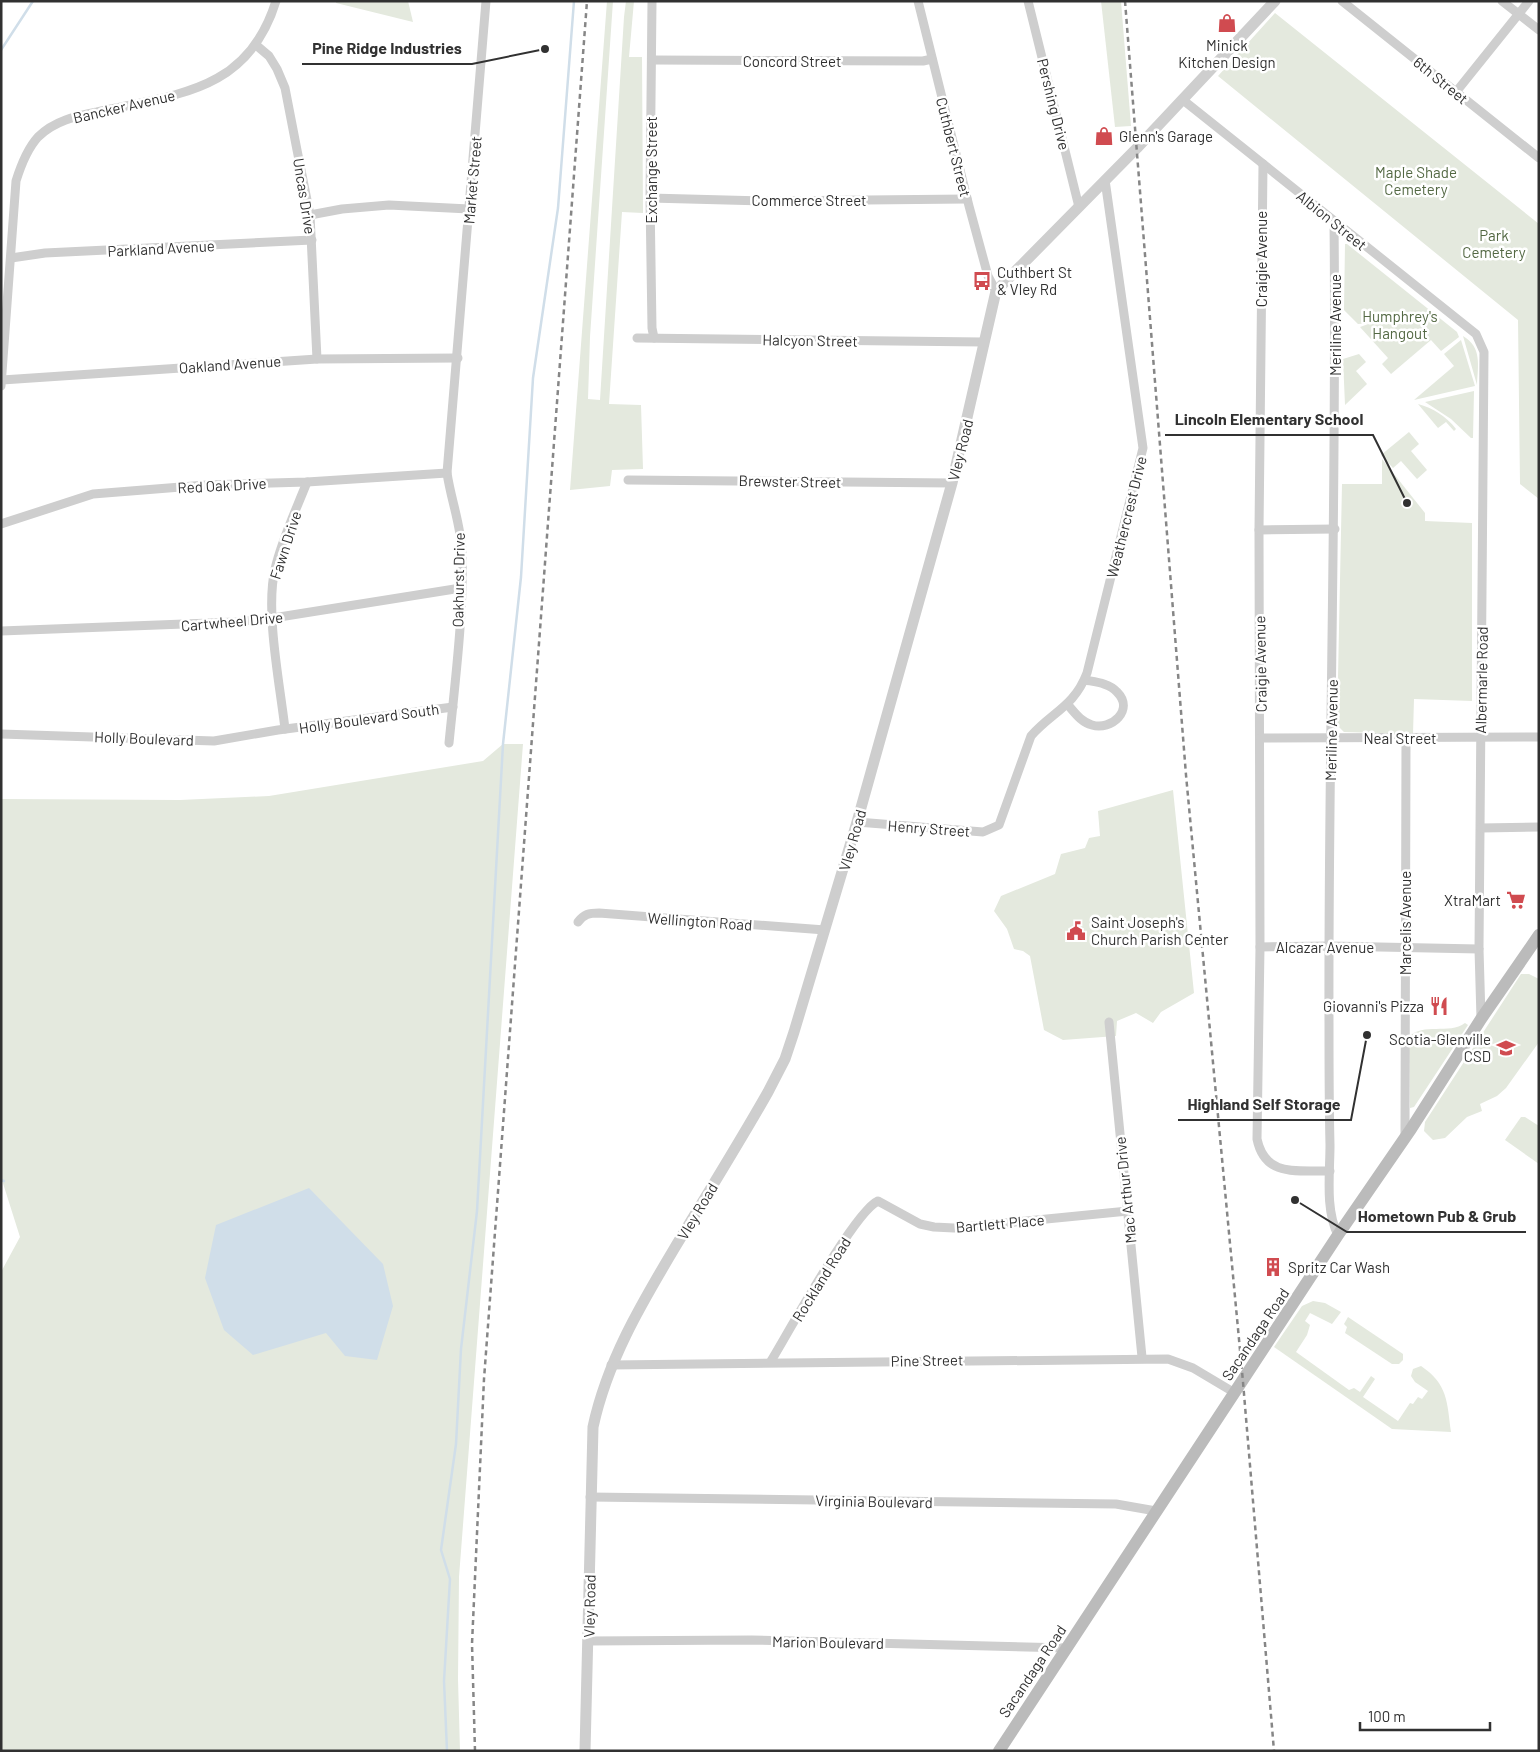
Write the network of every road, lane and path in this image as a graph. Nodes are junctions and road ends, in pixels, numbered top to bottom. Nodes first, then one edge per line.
1 (276, 1) edge
2 (486, 1) edge
3 (652, 1) edge
4 (918, 1) edge
5 (1028, 1) edge
6 (1275, 1) edge
7 (1342, 1) edge
8 (1502, 1) edge
9 (1529, 1) edge
10 (1519, 14) junction
11 (1539, 30) edge
12 (256, 45) junction
13 (932, 59) junction
14 (652, 60) junction
15 (1456, 92) junction
16 (1183, 100) junction
17 (1539, 158) edge
18 (1262, 164) junction
19 (1105, 180) junction
20 (650, 198) junction
21 (967, 199) junction
22 (1079, 207) junction
23 (469, 209) junction
24 (310, 215) junction
25 (1334, 222) junction
26 (312, 240) junction
27 (11, 258) junction
28 (996, 291) junction
29 (637, 338) dead end
30 (654, 338) junction
31 (1481, 341) joint
32 (983, 342) junction
33 (458, 358) junction
34 (317, 359) junction
35 (2, 380) edge
36 (1, 386) edge
37 (448, 473) junction
38 (628, 480) dead end
39 (307, 482) junction
40 (952, 483) junction
41 (1, 524) edge
42 (1335, 529) junction
43 (1259, 530) junction
44 (461, 588) junction
45 (272, 618) junction
46 (1, 631) edge
47 (1085, 680) junction
48 (1068, 705) junction
49 (453, 707) junction
50 (285, 729) junction
51 (1, 734) edge
52 (1330, 737) junction
53 (1539, 737) edge
54 (1261, 738) junction
55 (1406, 738) junction
56 (1481, 738) junction
57 (449, 744) dead end
58 (857, 822) junction
59 (999, 825) joint
60 (1539, 827) edge
61 (1481, 828) junction
62 (578, 922) dead end
63 (824, 930) junction
64 (1539, 935) edge
65 (1329, 946) junction
66 (1260, 947) junction
67 (1404, 947) junction
68 (1479, 949) junction
69 (1481, 1019) junction
70 (1109, 1022) dead end
71 (1405, 1137) junction
72 (1330, 1172) junction
73 (878, 1201) joint
74 (1128, 1211) junction
75 (1338, 1235) junction
76 (1142, 1357) junction
77 (771, 1361) junction
78 (612, 1365) junction
79 (1235, 1393) junction
80 (590, 1497) junction
81 (1156, 1511) junction
82 (588, 1641) junction
83 (1068, 1648) junction
84 (586, 1751) edge
85 (998, 1751) edge

1 - 12 street, Bancker Avenue
2 - 23 street, Market Street
3 - 14 street, Exchange Street
4 - 13 street, Cuthbert Street
5 - 22 street, Pershing Drive
6 - 16 street
7 - 15 street, 6th Street
8 - 10 street
9 - 10 street
10 - 11 street
10 - 15 street
12 - 24 street, Uncas Drive
12 - 27 street, Bancker Avenue
13 - 14 street, Concord Street
13 - 21 street, Cuthbert Street
14 - 20 street, Exchange Street
15 - 17 street, 6th Street
16 - 18 street, Albion Street
16 - 19 street
18 - 25 street, Albion Street
18 - 43 street, Craigie Avenue
19 - 22 street
19 - 47 street, Weathercrest Drive
20 - 21 street, Commerce Street
20 - 30 street, Exchange Street
21 - 28 street, Cuthbert Street
22 - 28 street
23 - 24 street
23 - 33 street, Market Street
24 - 26 street, Uncas Drive
25 - 31 street, Albion Street
25 - 42 street, Meriline Avenue
26 - 27 street, Parkland Avenue
26 - 34 street, Uncas Drive
27 - 35 street, Bancker Avenue
28 - 32 street, Vley Road
29 - 30 street, Halcyon Street
30 - 32 street, Halcyon Street
31 - 56 street, Albermarle Road
32 - 40 street, Vley Road
33 - 34 street, Oakland Avenue
33 - 37 street, Oakhurst Drive
34 - 35 street, Oakland Avenue
35 - 36 street, Bancker Avenue
37 - 39 street, Red Oak Drive
37 - 44 street, Oakhurst Drive
38 - 40 street, Brewster Street
39 - 41 street, Red Oak Drive
39 - 45 street, Fawn Drive
40 - 58 street, Vley Road
42 - 43 street
42 - 52 street, Meriline Avenue
43 - 54 street, Craigie Avenue
44 - 45 street, Cartwheel Drive
44 - 49 street, Oakhurst Drive
45 - 46 street, Cartwheel Drive
45 - 50 street, Fawn Drive
47 - 48 street, Weathercrest Drive
47 - 48 street
48 - 59 street, Weathercrest Drive
49 - 50 street, Holly Boulevard South
49 - 57 street, Oakhurst Drive
50 - 51 street, Holly Boulevard
52 - 54 street, Neal Street
52 - 55 street, Neal Street
52 - 65 street, Meriline Avenue
53 - 56 street, Neal Street
54 - 66 street, Craigie Avenue
55 - 56 street, Neal Street
55 - 67 street, Marcelis Avenue
56 - 61 street, Albermarle Road
58 - 59 street, Henry Street
58 - 63 street, Vley Road
60 - 61 street
61 - 68 street, Albermarle Road
62 - 63 street, Wellington Road
63 - 78 street, Vley Road
64 - 69 main road, Sacandaga Road
65 - 66 street, Alcazar Avenue
65 - 67 street, Alcazar Avenue
65 - 72 street, Meriline Avenue
66 - 72 street, Craigie Avenue
67 - 68 street, Alcazar Avenue
67 - 71 street, Marcelis Avenue
68 - 69 street, Albermarle Road
69 - 71 main road, Sacandaga Road
70 - 74 street, Mac Arthur Drive
71 - 75 main road, Sacandaga Road
72 - 75 street, Meriline Avenue
73 - 74 street, Bartlett Place
73 - 77 street, Rockland Road
74 - 76 street, Mac Arthur Drive
75 - 79 main road, Sacandaga Road
76 - 77 street, Pine Street
76 - 79 street, Pine Street
77 - 78 street, Pine Street
78 - 80 street, Vley Road
79 - 81 main road, Sacandaga Road
80 - 81 street, Virginia Boulevard
80 - 82 street, Vley Road
81 - 83 main road, Sacandaga Road
82 - 83 street, Marion Boulevard
82 - 84 street, Vley Road
83 - 85 main road, Sacandaga Road

